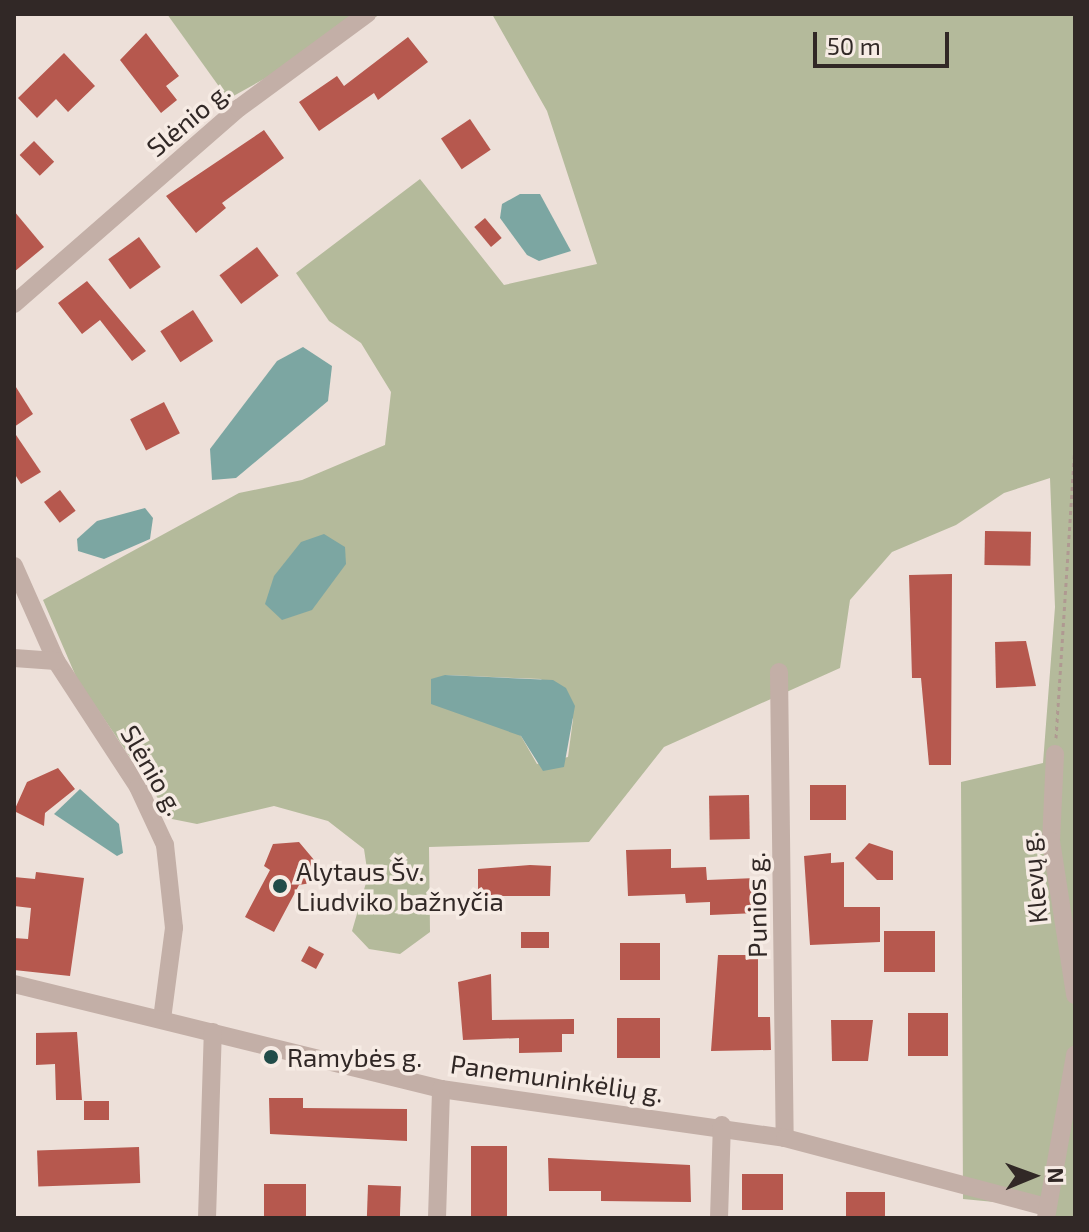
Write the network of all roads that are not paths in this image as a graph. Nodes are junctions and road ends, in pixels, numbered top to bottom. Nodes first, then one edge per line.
1 (367, 14) edge
2 (14, 304) edge
3 (14, 566) edge
4 (14, 658) edge
5 (56, 661) junction
6 (779, 672) dead end
7 (1055, 754) road end
8 (14, 984) edge
9 (1075, 995) edge
10 (162, 1019) junction
11 (213, 1032) junction
12 (1075, 1055) edge
13 (441, 1089) junction
14 (722, 1125) junction
15 (785, 1138) junction
16 (1046, 1212) edge
17 (207, 1218) edge
18 (437, 1218) edge
19 (719, 1218) edge

1 - 2 street, Slėnio g.
3 - 5 street, Slėnio g.
4 - 5 street
5 - 10 street, Slėnio g.
6 - 15 street, Punios g.
7 - 9 street, Klevų g.
8 - 10 street, Panemuninkėlių g.
10 - 11 street, Panemuninkėlių g.
11 - 13 street, Panemuninkėlių g.
11 - 17 street
12 - 16 street
13 - 14 street, Panemuninkėlių g.
13 - 18 street
14 - 15 street, Panemuninkėlių g.
14 - 19 street
15 - 16 street, Panemuninkėlių g.

